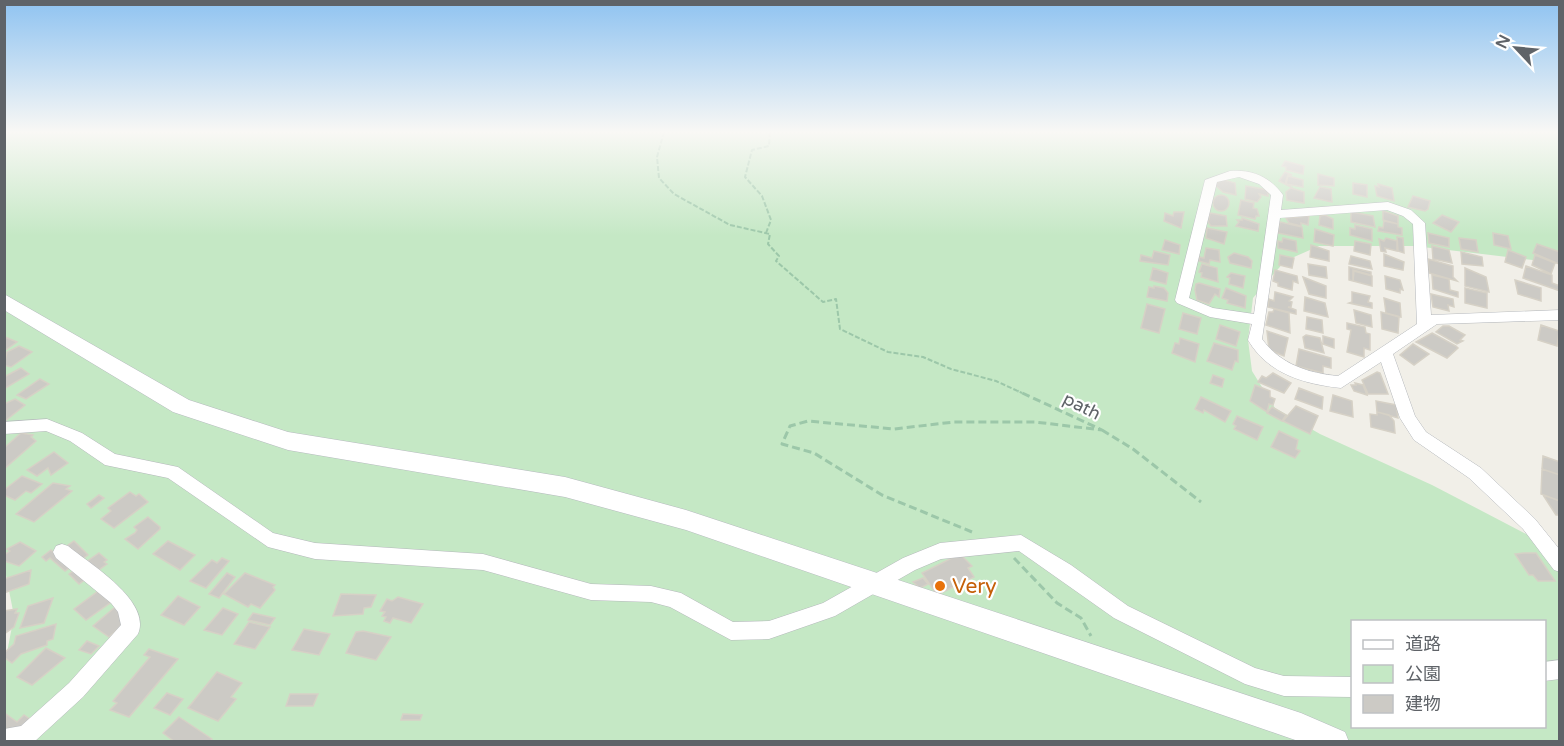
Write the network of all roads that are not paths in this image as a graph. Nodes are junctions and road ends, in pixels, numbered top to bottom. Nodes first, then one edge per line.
1 (1275, 214) junction
2 (4, 301) edge
3 (1560, 315) edge
4 (1260, 320) junction
5 (1425, 326) junction
6 (1385, 353) junction
7 (4, 428) edge
8 (62, 552) dead end
9 (1560, 564) edge
10 (873, 584) junction
11 (1351, 687) edge
12 (4, 739) edge
13 (1335, 741) edge

1 - 4 street
1 - 4 street
1 - 5 street
2 - 10 street
3 - 5 street
4 - 6 street
5 - 6 street
6 - 9 street
7 - 10 street
8 - 12 street
10 - 11 street
10 - 13 street

